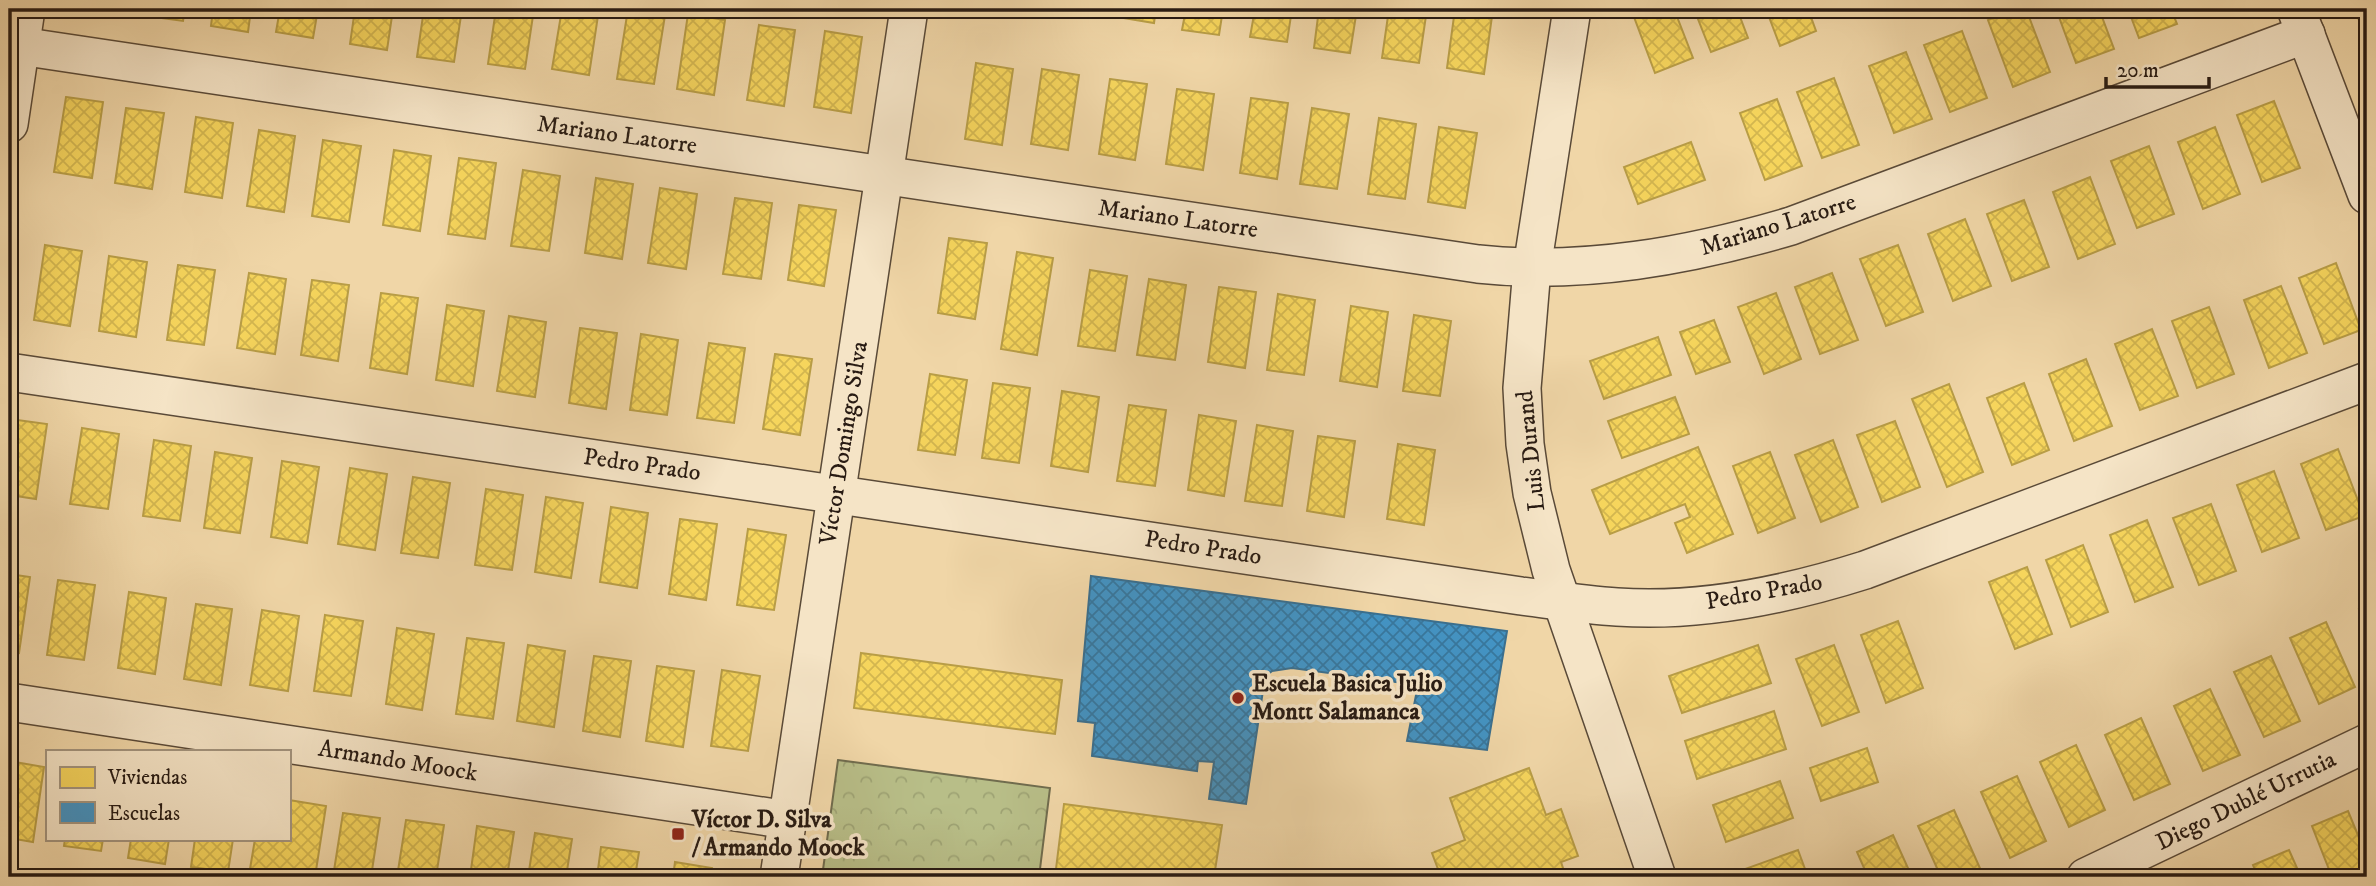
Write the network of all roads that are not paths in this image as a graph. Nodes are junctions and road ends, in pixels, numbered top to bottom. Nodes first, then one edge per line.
1 (26, 9) edge
2 (909, 9) edge
3 (1572, 9) edge
4 (2301, 21) edge
5 (20, 46) junction
6 (9, 124) edge
7 (884, 175) junction
8 (2367, 195) edge
9 (1532, 268) junction
10 (9, 372) edge
11 (2367, 381) edge
12 (837, 493) junction
13 (1561, 601) junction
14 (9, 702) edge
15 (2367, 743) edge
16 (788, 820) junction
17 (779, 877) edge
18 (1657, 877) edge
19 (2086, 877) edge

1 - 5 street
2 - 7 street, Víctor Domingo Silva
3 - 9 street, Luis Durand
4 - 8 street
4 - 9 street, Mariano Latorre
5 - 6 street
5 - 7 street, Mariano Latorre
7 - 9 street, Mariano Latorre
7 - 12 street, Víctor Domingo Silva
9 - 13 street, Luis Durand
10 - 12 street, Pedro Prado
11 - 13 street, Pedro Prado
12 - 13 street, Pedro Prado
12 - 16 street, Víctor Domingo Silva
13 - 18 street, Luis Durand
14 - 16 street, Armando Moock
15 - 19 street, Diego Dublé Urrutia
16 - 17 street, Víctor Domingo Silva

